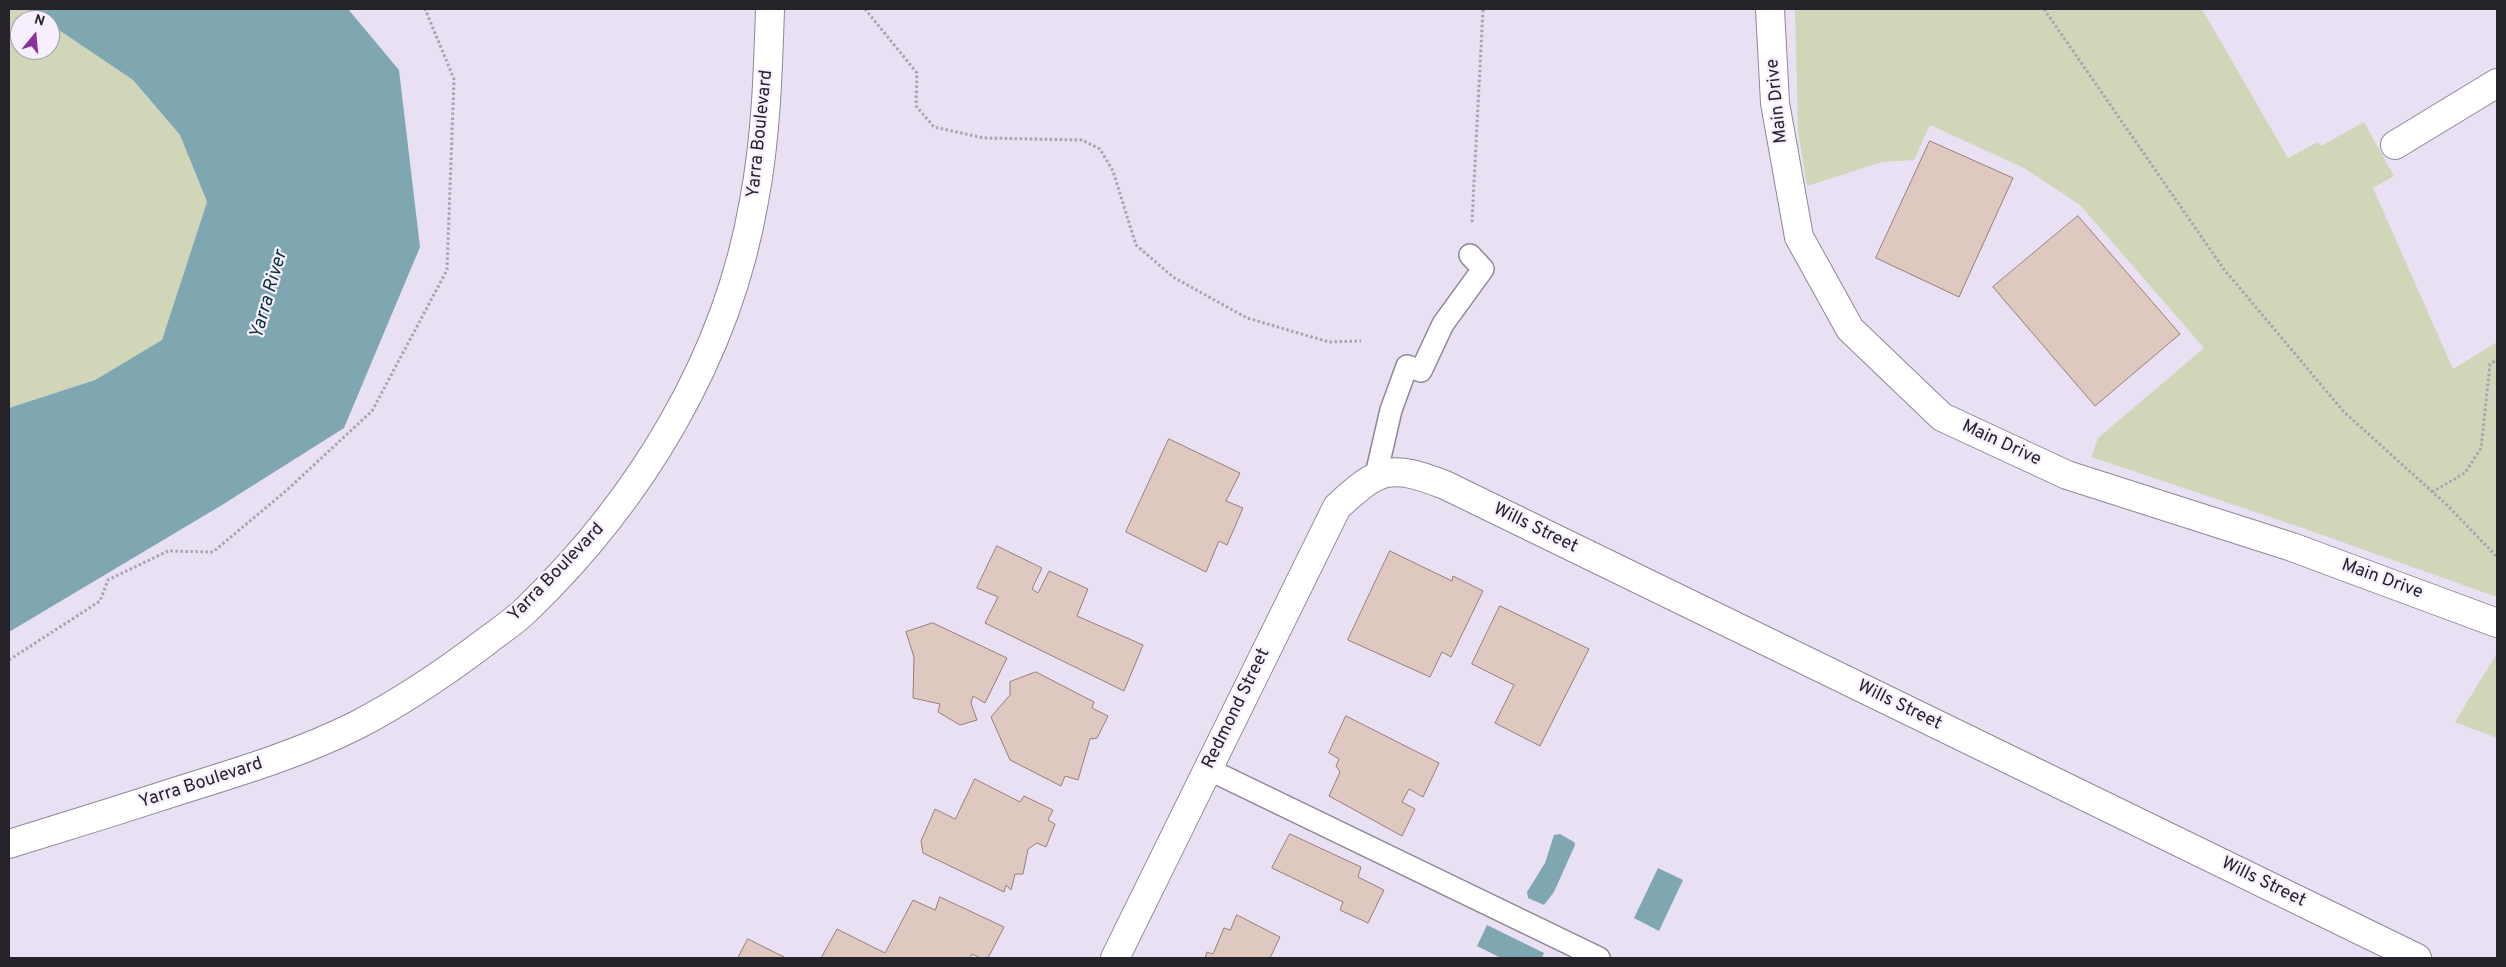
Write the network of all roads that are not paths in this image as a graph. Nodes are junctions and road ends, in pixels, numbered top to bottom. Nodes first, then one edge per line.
1 (770, 9) edge
2 (1770, 9) edge
3 (2497, 84) edge
4 (2395, 146) dead end
5 (1470, 255) road end
6 (1376, 475) junction
7 (2497, 623) edge
8 (1208, 769) junction
9 (9, 844) edge
10 (1115, 958) edge
11 (1599, 958) edge
12 (2417, 958) edge

1 - 9 street, Yarra Boulevard
2 - 7 street, Main Drive
3 - 4 street
5 - 6 lane
6 - 8 street, Redmond Street
6 - 12 street, Wills Street
8 - 10 street, Redmond Street
8 - 11 lane

